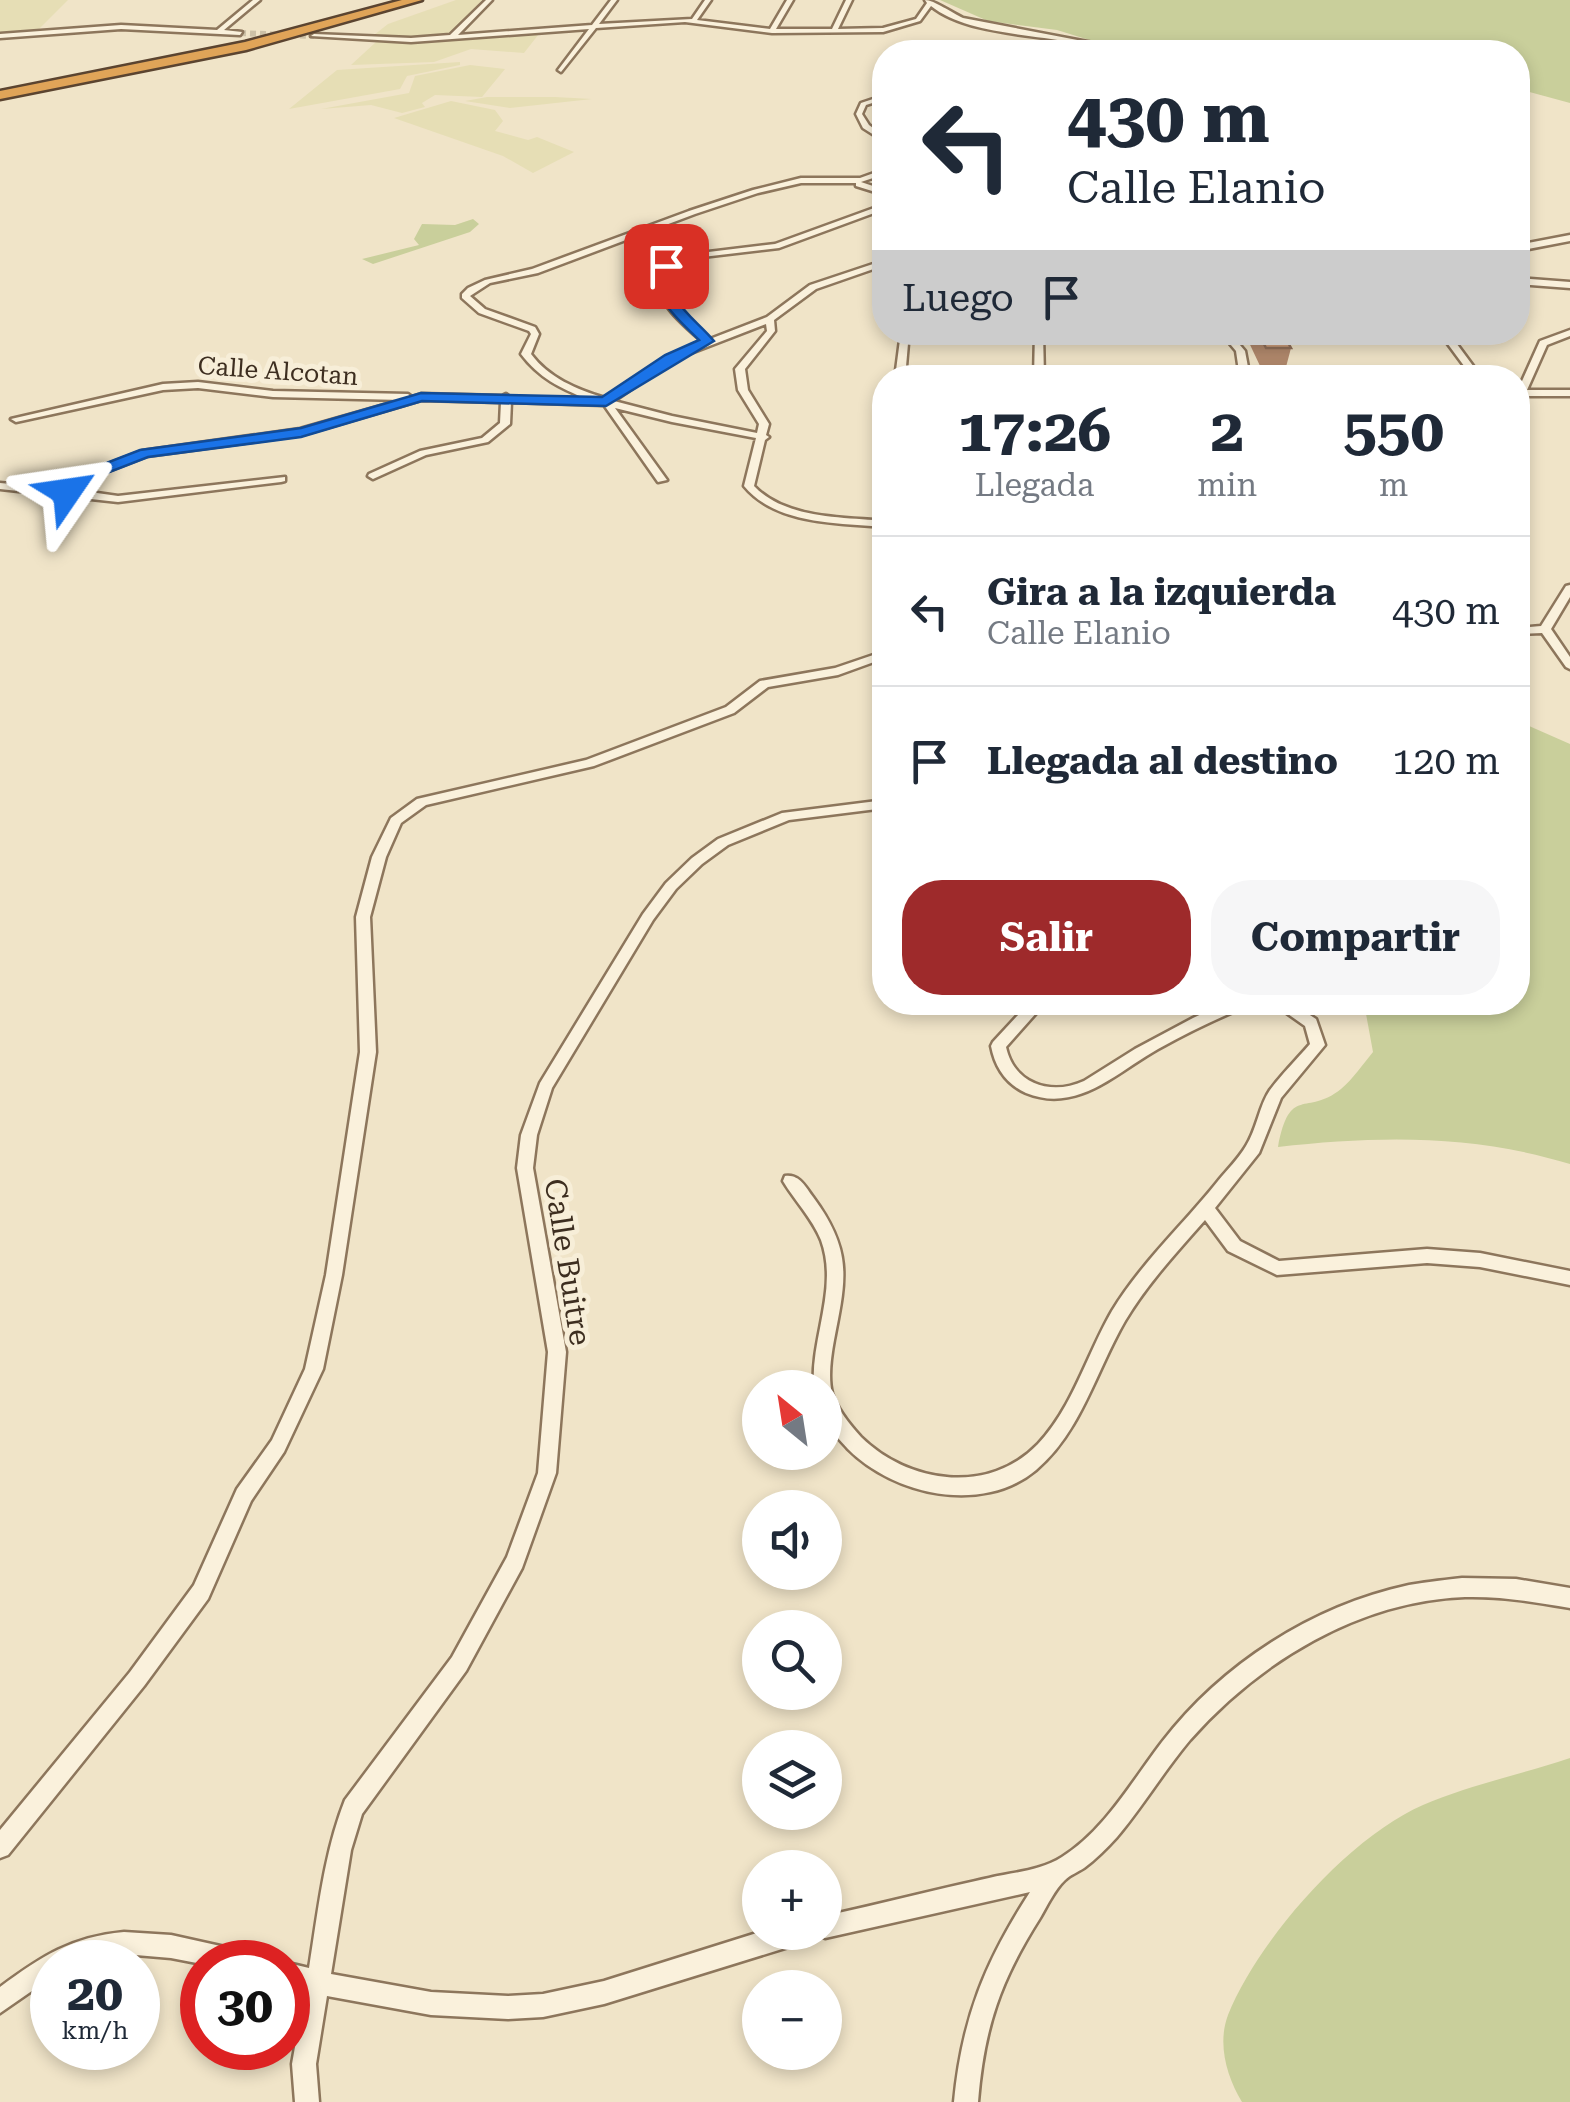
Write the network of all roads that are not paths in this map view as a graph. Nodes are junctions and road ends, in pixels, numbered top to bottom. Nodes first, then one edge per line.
1 (258, 0) edge
2 (390, 0) edge
3 (416, 0) edge
4 (489, 0) edge
5 (614, 0) edge
6 (708, 0) edge
7 (790, 0) edge
8 (849, 0) edge
9 (929, 2) edge
10 (694, 20) junction
11 (594, 25) junction
12 (835, 29) junction
13 (772, 30) junction
14 (219, 31) junction
15 (240, 33) tunnel mouth
16 (0, 36) edge
17 (314, 36) tunnel mouth
18 (452, 37) junction
19 (1074, 40) edge
20 (562, 70) dead end
21 (0, 87) edge
22 (0, 95) edge
23 (872, 102) edge
24 (872, 130) edge
25 (872, 178) edge
26 (858, 184) junction
27 (872, 189) edge
28 (872, 211) edge
29 (1570, 238) edge
30 (1530, 246) edge
31 (872, 267) edge
32 (1530, 282) edge
33 (1570, 285) edge
34 (770, 319) junction
35 (1570, 333) edge
36 (707, 341) junction
37 (1453, 345) edge
38 (1468, 365) edge
39 (1530, 371) edge
40 (1530, 392) edge
41 (1570, 392) edge
42 (421, 397) junction
43 (506, 397) junction
44 (606, 402) junction
45 (16, 419) dead end
46 (764, 437) junction
47 (373, 476) dead end
48 (281, 479) dead end
49 (662, 480) dead end
50 (0, 486) edge
51 (67, 492) junction
52 (872, 522) edge
53 (1570, 588) edge
54 (1545, 629) junction
55 (1530, 630) edge
56 (872, 658) edge
57 (1570, 665) edge
58 (872, 806) edge
59 (1027, 1015) edge
60 (1214, 1015) edge
61 (1298, 1015) edge
62 (791, 1181) dead end
63 (1206, 1208) junction
64 (1570, 1278) edge
65 (821, 1370) edge
66 (842, 1429) edge
67 (1570, 1598) edge
68 (0, 1847) edge
69 (1056, 1873) junction
70 (842, 1923) edge
71 (743, 1950) edge
72 (30, 1979) edge
73 (310, 1980) edge
74 (317, 1982) junction
75 (0, 2001) edge
76 (307, 2102) edge
77 (966, 2102) edge

1 - 14 street
2 - 21 highway
3 - 22 highway
4 - 18 street
5 - 11 street
6 - 10 street
7 - 13 street
8 - 12 street
9 - 12 street
9 - 19 street
10 - 11 street
10 - 13 street
11 - 18 street
11 - 20 street
12 - 13 street
14 - 15 street
14 - 16 street
17 - 18 street
23 - 24 street
25 - 26 street
26 - 27 street
26 - 44 street
28 - 36 street
29 - 30 street
31 - 34 street
32 - 33 street
34 - 36 street
34 - 46 street
35 - 39 street
36 - 44 street
37 - 38 street
40 - 41 street
42 - 43 street, Calle Alcotan
42 - 45 street, Calle Alcotan
42 - 51 street
43 - 44 street, Calle Alcotan
43 - 47 street
44 - 46 street
44 - 49 street
46 - 52 street
48 - 51 street
50 - 51 street
53 - 54 street
54 - 55 street
54 - 57 street
56 - 68 street
58 - 74 street, Calle Buitre
59 - 60 street
61 - 63 street
62 - 65 street
63 - 64 street
63 - 66 street
67 - 69 street
69 - 70 street
69 - 77 street
71 - 74 street
72 - 75 street
73 - 74 street
74 - 76 street, Calle Buitre

